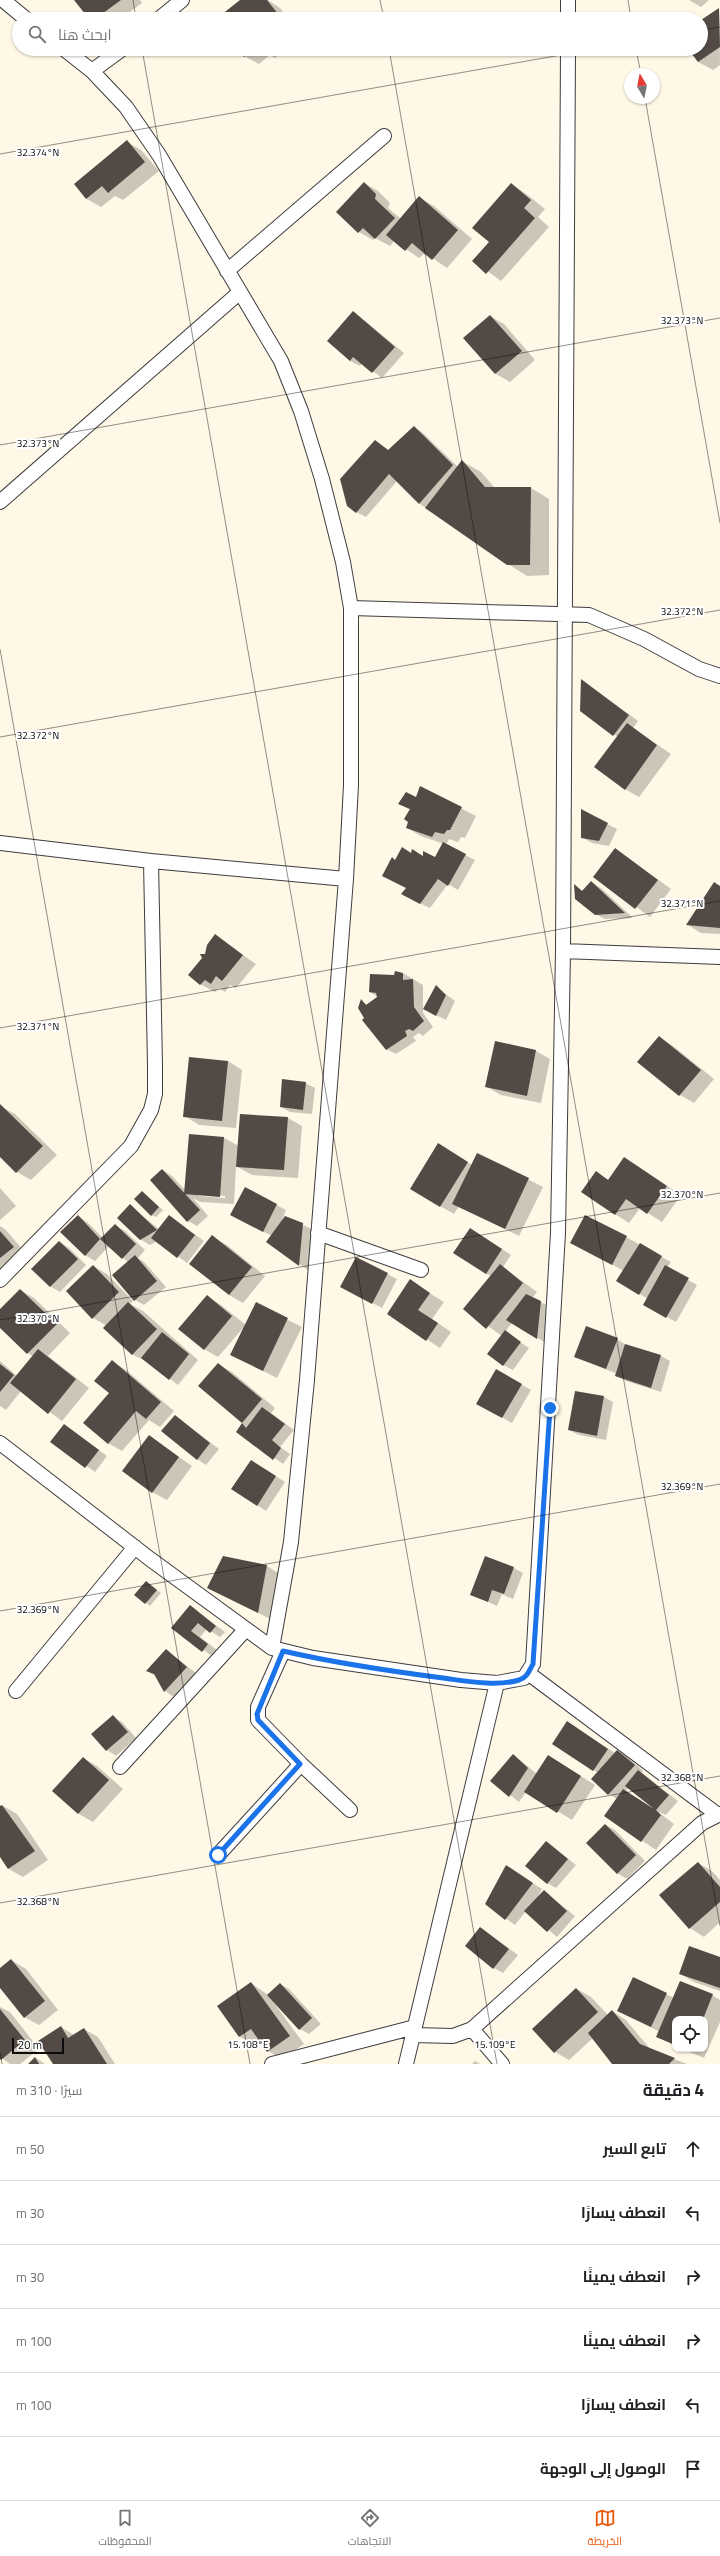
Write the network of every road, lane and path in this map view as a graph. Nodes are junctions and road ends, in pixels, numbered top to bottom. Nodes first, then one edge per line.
1 (2, 0) edge
2 (182, 0) edge
3 (568, 0) edge
4 (17, 12) edge
5 (167, 12) edge
6 (568, 12) edge
7 (73, 56) edge
8 (112, 56) edge
9 (568, 56) edge
10 (92, 71) junction
11 (384, 136) dead end
12 (227, 270) junction
13 (240, 292) junction
14 (0, 502) edge
15 (351, 608) junction
16 (564, 614) junction
17 (720, 676) edge
18 (0, 843) edge
19 (150, 861) junction
20 (346, 879) junction
21 (562, 950) junction
22 (720, 957) edge
23 (318, 1233) junction
24 (421, 1270) dead end
25 (0, 1280) edge
26 (0, 1444) edge
27 (135, 1547) junction
28 (246, 1629) junction
29 (277, 1650) junction
30 (528, 1673) junction
31 (497, 1682) junction
32 (16, 1691) dead end
33 (300, 1764) junction
34 (120, 1767) dead end
35 (350, 1810) dead end
36 (719, 1814) edge
37 (218, 1855) dead end
38 (472, 2029) junction
39 (414, 2031) junction
40 (272, 2064) edge
41 (406, 2064) edge
42 (502, 2064) edge

1 - 4 street
2 - 5 street
3 - 6 street
7 - 10 street
8 - 10 street
9 - 16 street
10 - 12 street
11 - 12 street
12 - 13 street
13 - 14 street
13 - 15 street
15 - 16 street
15 - 20 street
16 - 17 street
16 - 21 street
18 - 19 street
19 - 20 street
19 - 25 street
20 - 23 street
21 - 22 street
21 - 30 street
23 - 24 street
23 - 29 street
26 - 27 street
27 - 28 street
27 - 32 street
28 - 29 street
28 - 34 street
29 - 31 street
29 - 33 street
30 - 31 street
30 - 36 street
31 - 39 street
33 - 35 street
33 - 37 street
36 - 38 street
38 - 39 street
38 - 42 street
39 - 40 street
39 - 41 street

